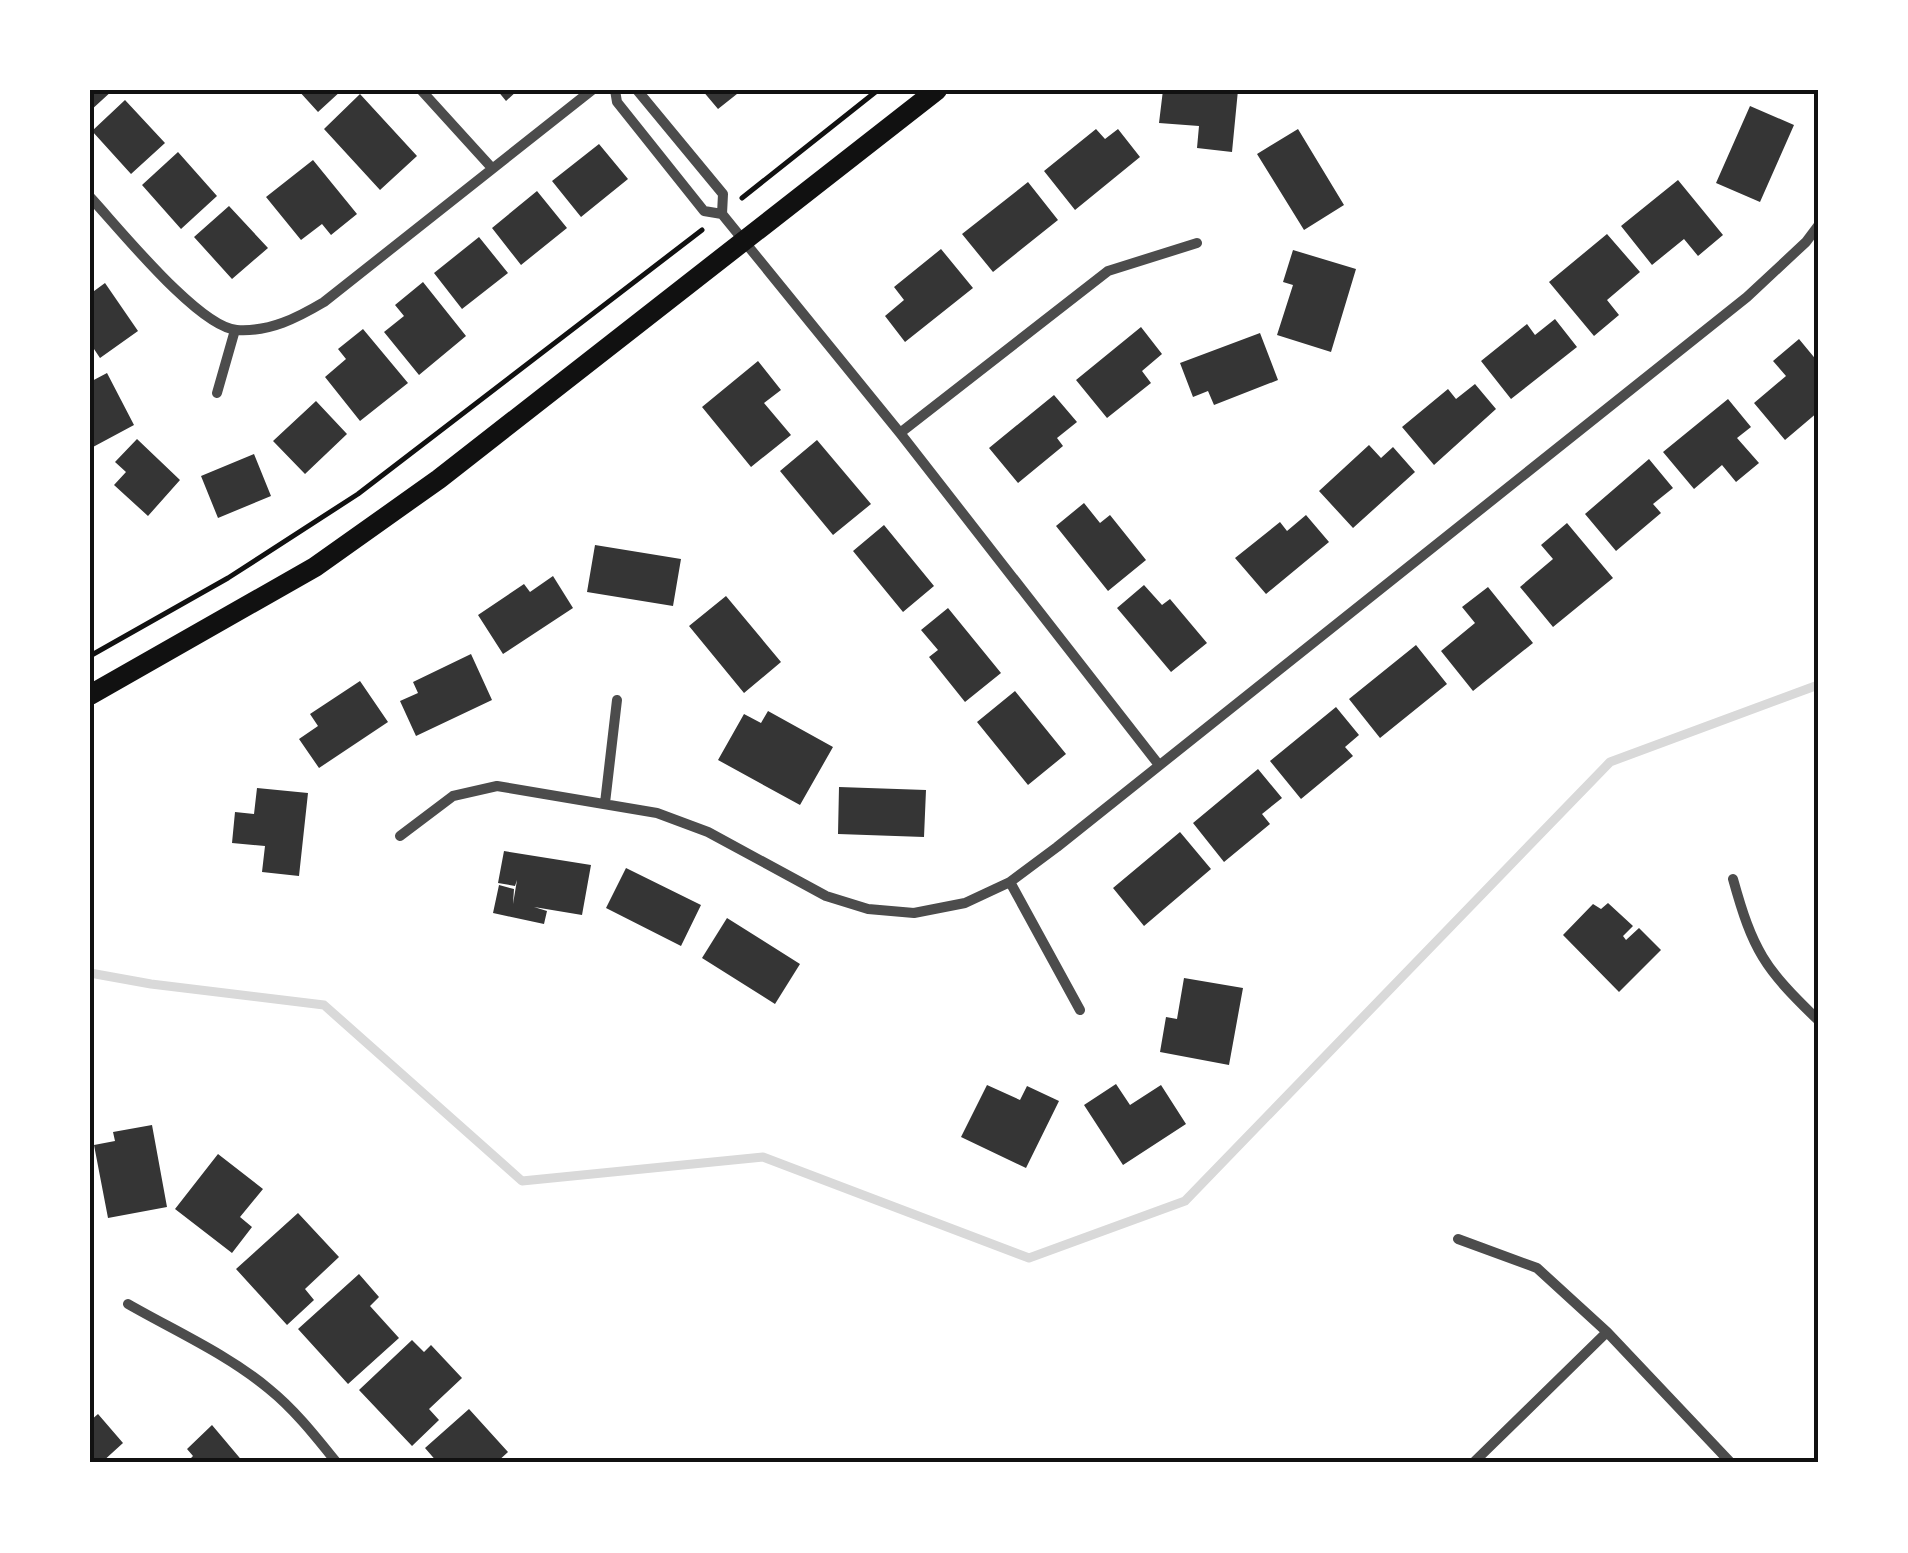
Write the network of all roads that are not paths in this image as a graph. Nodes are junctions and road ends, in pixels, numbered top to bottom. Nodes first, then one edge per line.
1 (421, 90) edge
2 (592, 90) edge
3 (615, 90) edge
4 (637, 90) edge
5 (937, 90) edge
6 (492, 167) junction
7 (90, 197) edge
8 (722, 214) junction
9 (1818, 226) edge
10 (744, 242) junction
11 (1197, 243) dead end
12 (235, 330) junction
13 (217, 393) dead end
14 (900, 432) junction
15 (90, 695) edge
16 (617, 700) dead end
17 (1159, 765) junction
18 (605, 803) junction
19 (400, 836) dead end
20 (1733, 878) dead end
21 (1010, 882) junction
22 (1080, 1010) dead end
23 (1818, 1020) edge
24 (1458, 1238) dead end
25 (128, 1304) dead end
26 (1608, 1332) junction
27 (338, 1463) edge
28 (1473, 1463) edge
29 (1731, 1463) edge

1 - 6 street
2 - 6 street
3 - 8 street
4 - 8 street
5 - 10 main road
6 - 12 street
7 - 12 street
8 - 10 street
9 - 17 street
10 - 14 street
10 - 15 main road
11 - 14 street
12 - 13 street
14 - 17 street
16 - 18 street
17 - 21 street
18 - 19 street
18 - 21 street
20 - 23 street
21 - 22 street
24 - 26 street
25 - 27 street
26 - 28 street
26 - 29 street

